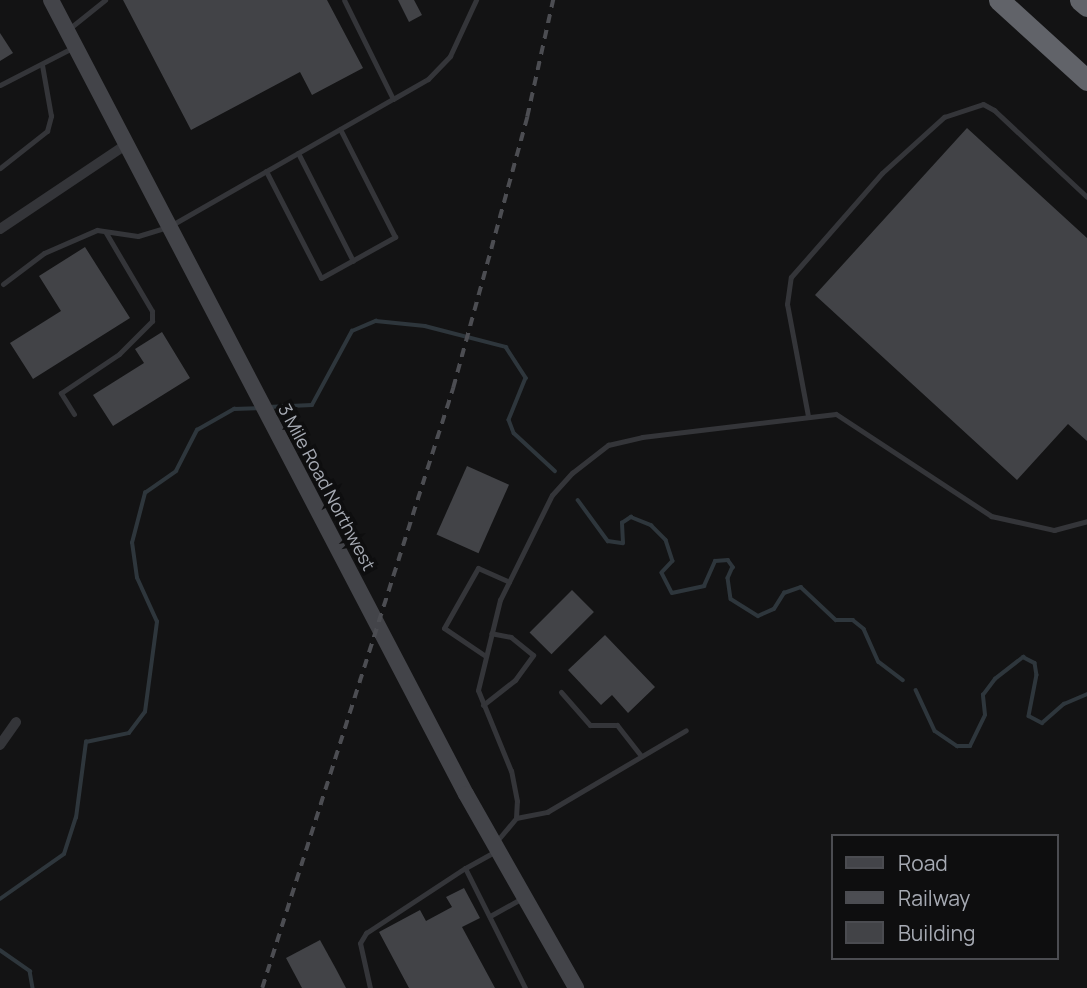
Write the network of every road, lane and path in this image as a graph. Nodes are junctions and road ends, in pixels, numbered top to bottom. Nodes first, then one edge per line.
1 (51, 0) edge
2 (105, 0) edge
3 (344, 0) edge
4 (476, 0) edge
5 (999, 0) edge
6 (1080, 0) edge
7 (1087, 6) edge
8 (67, 30) junction
9 (75, 46) junction
10 (42, 65) junction
11 (1087, 80) edge
12 (0, 85) edge
13 (393, 99) junction
14 (340, 129) junction
15 (127, 144) junction
16 (298, 153) junction
17 (0, 168) edge
18 (266, 171) junction
19 (1087, 197) edge
20 (170, 226) junction
21 (0, 229) edge
22 (106, 233) junction
23 (353, 261) junction
24 (3, 284) dead end
25 (74, 414) dead end
26 (808, 416) junction
27 (1087, 521) edge
28 (509, 582) junction
29 (491, 633) junction
30 (484, 655) junction
31 (561, 692) dead end
32 (484, 705) junction
33 (16, 722) dead end
34 (686, 730) dead end
35 (0, 745) edge
36 (641, 756) junction
37 (516, 818) junction
38 (495, 848) junction
39 (465, 868) junction
40 (524, 898) junction
41 (490, 916) junction
42 (370, 988) edge
43 (525, 988) edge
44 (576, 988) edge

1 - 8 main road, 3 Mile Road Northwest
2 - 8 lane
3 - 13 lane
4 - 13 lane
5 - 11 highway
6 - 7 highway
8 - 9 main road, 3 Mile Road Northwest
9 - 10 lane
9 - 15 main road, 3 Mile Road Northwest
10 - 12 lane
10 - 17 lane
13 - 14 lane
14 - 16 lane
14 - 23 lane
15 - 20 main road, 3 Mile Road Northwest
15 - 21 street
16 - 18 lane
16 - 23 lane
18 - 20 lane
18 - 23 lane
19 - 26 lane
20 - 22 lane
20 - 38 main road, 3 Mile Road Northwest
22 - 24 lane
22 - 25 lane
26 - 27 lane
26 - 28 lane
28 - 29 lane
28 - 30 lane
29 - 30 lane
29 - 32 lane
30 - 32 lane
31 - 36 lane
32 - 37 lane
33 - 35 street
34 - 36 lane
36 - 37 lane
37 - 38 lane
38 - 39 lane
38 - 40 main road, 3 Mile Road Northwest
39 - 41 lane
39 - 42 lane
40 - 41 lane
40 - 44 main road, 3 Mile Road Northwest
41 - 43 lane

